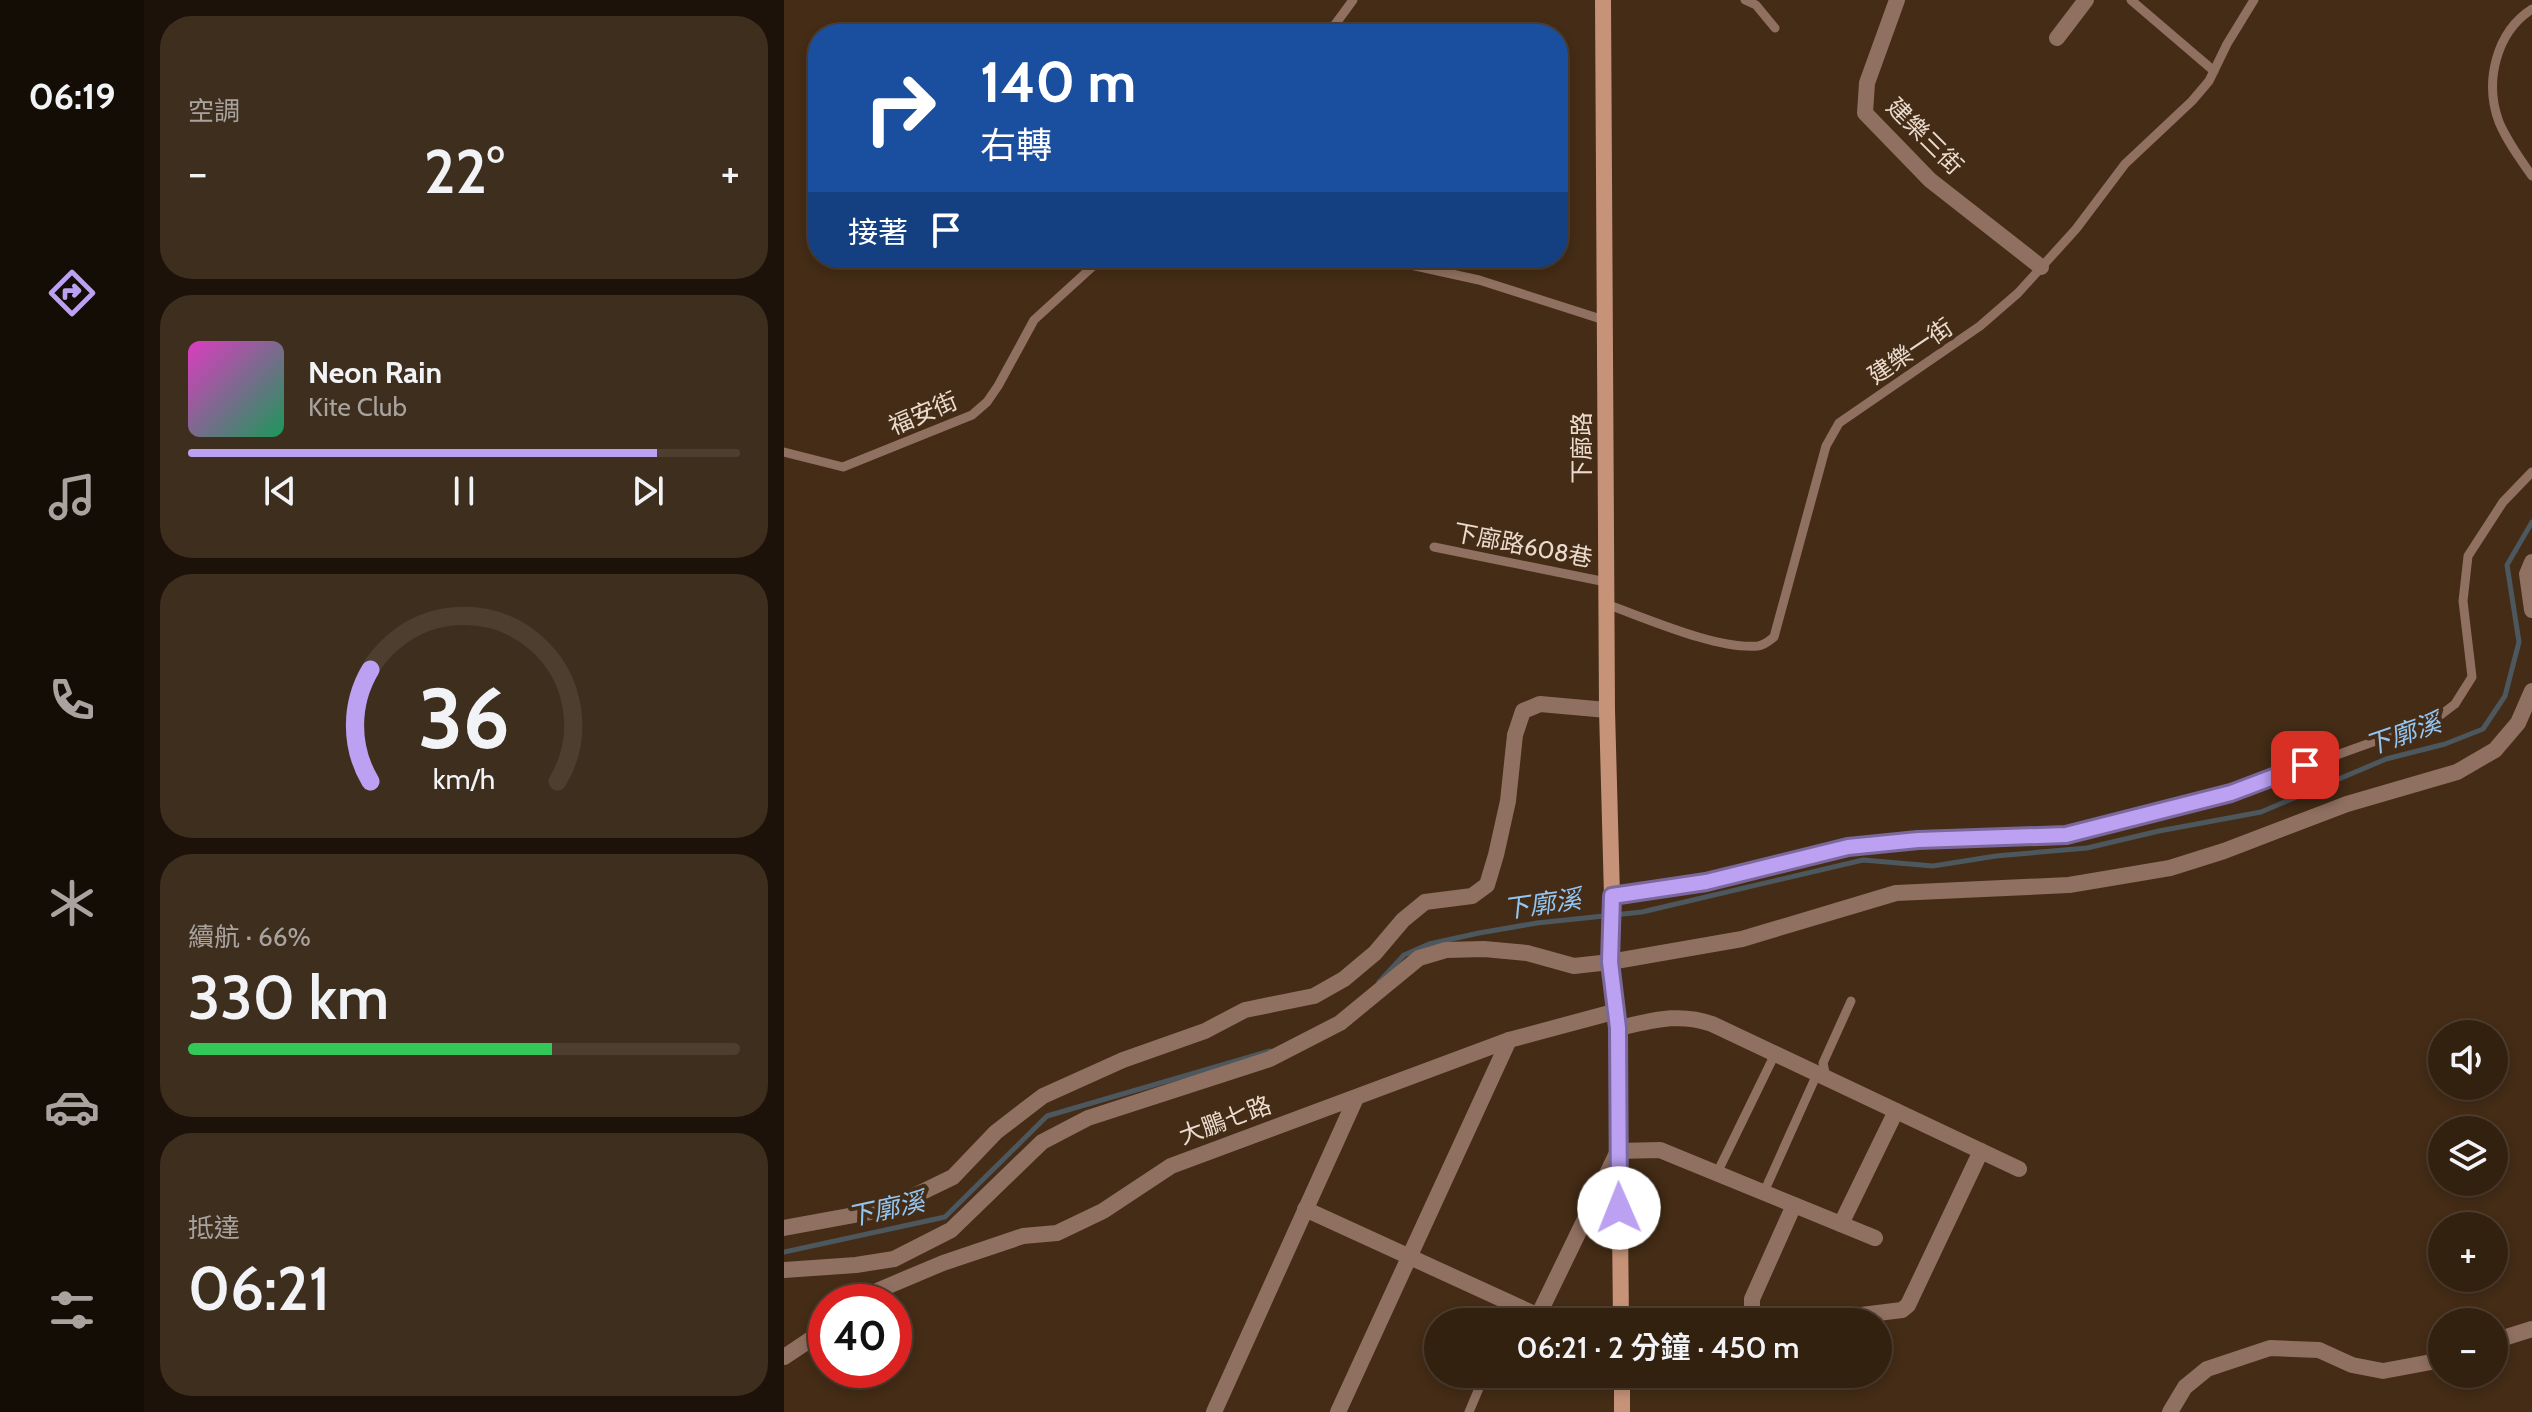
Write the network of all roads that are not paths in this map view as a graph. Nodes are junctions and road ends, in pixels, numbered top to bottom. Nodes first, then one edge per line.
1 (1353, 0) edge
2 (1603, 0) edge
3 (1745, 0) edge
4 (1897, 0) edge
5 (2086, 0) edge
6 (2131, 0) edge
7 (2254, 0) edge
8 (2532, 9) edge
9 (1335, 24) edge
10 (1775, 28) dead end
11 (2057, 38) dead end
12 (2214, 71) junction
13 (2532, 176) edge
14 (2041, 267) junction
15 (1091, 268) edge
16 (1424, 268) edge
17 (1604, 320) junction
18 (784, 452) edge
19 (2532, 472) edge
20 (1434, 547) dead end
21 (2532, 562) edge
22 (1606, 582) junction
23 (1606, 604) junction
24 (2532, 610) edge
25 (2532, 691) edge
26 (1607, 710) junction
27 (1612, 896) junction
28 (1610, 962) junction
29 (1851, 1001) dead end
30 (1617, 1019) junction
31 (1509, 1040) junction
32 (1775, 1054) junction
33 (1822, 1076) junction
34 (1356, 1098) junction
35 (1896, 1111) junction
36 (1618, 1151) junction
37 (1981, 1151) junction
38 (2019, 1169) dead end
39 (1717, 1173) junction
40 (1764, 1192) junction
41 (1794, 1205) junction
42 (1305, 1209) junction
43 (1841, 1224) junction
44 (784, 1228) edge
45 (1875, 1238) dead end
46 (1409, 1258) junction
47 (784, 1270) edge
48 (893, 1284) edge
49 (1515, 1306) joint
50 (1520, 1308) edge
51 (1550, 1308) edge
52 (1621, 1308) edge
53 (1752, 1308) edge
54 (1892, 1311) edge
55 (2532, 1329) edge
56 (2508, 1337) edge
57 (808, 1341) edge
58 (784, 1357) edge
59 (2428, 1363) edge
60 (1479, 1388) edge
61 (1622, 1388) edge
62 (1214, 1412) edge
63 (1338, 1412) edge
64 (1469, 1412) edge
65 (1622, 1412) edge
66 (2170, 1412) edge

1 - 9 lane
2 - 17 street, 下廍路
3 - 10 lane
4 - 14 street, 建樂三街
5 - 11 street
6 - 12 lane
7 - 12 lane, 建樂一街
8 - 13 lane
12 - 14 lane, 建樂一街
14 - 23 lane, 建樂一街
15 - 18 lane, 福安街
16 - 17 lane
17 - 22 street, 下廍路
19 - 27 lane
20 - 22 lane, 下廍路608巷
21 - 24 street
22 - 23 street, 下廍路
23 - 26 street, 下廍路
25 - 28 street
26 - 27 street, 下廍路
26 - 44 street
27 - 28 street, 下廍路
28 - 30 street, 下廍路
28 - 47 street
29 - 33 lane
30 - 31 street, 大鵬七路
30 - 32 street, 大鵬七路
30 - 36 street, 下廍路
31 - 34 street, 大鵬七路
31 - 46 street
32 - 33 street, 大鵬七路
32 - 39 lane
33 - 35 street, 大鵬七路
33 - 40 lane
34 - 42 street
34 - 48 street, 大鵬七路
35 - 37 street, 大鵬七路
35 - 43 street
36 - 39 street
36 - 51 street
36 - 52 street, 下廍路
37 - 38 street, 大鵬七路
37 - 54 street
39 - 40 street
40 - 41 street
41 - 43 street
41 - 53 street
42 - 46 street
42 - 62 street
43 - 45 street
46 - 49 street
46 - 63 street
49 - 50 street
55 - 56 street
57 - 58 street
59 - 66 street
60 - 64 lane
61 - 65 street

